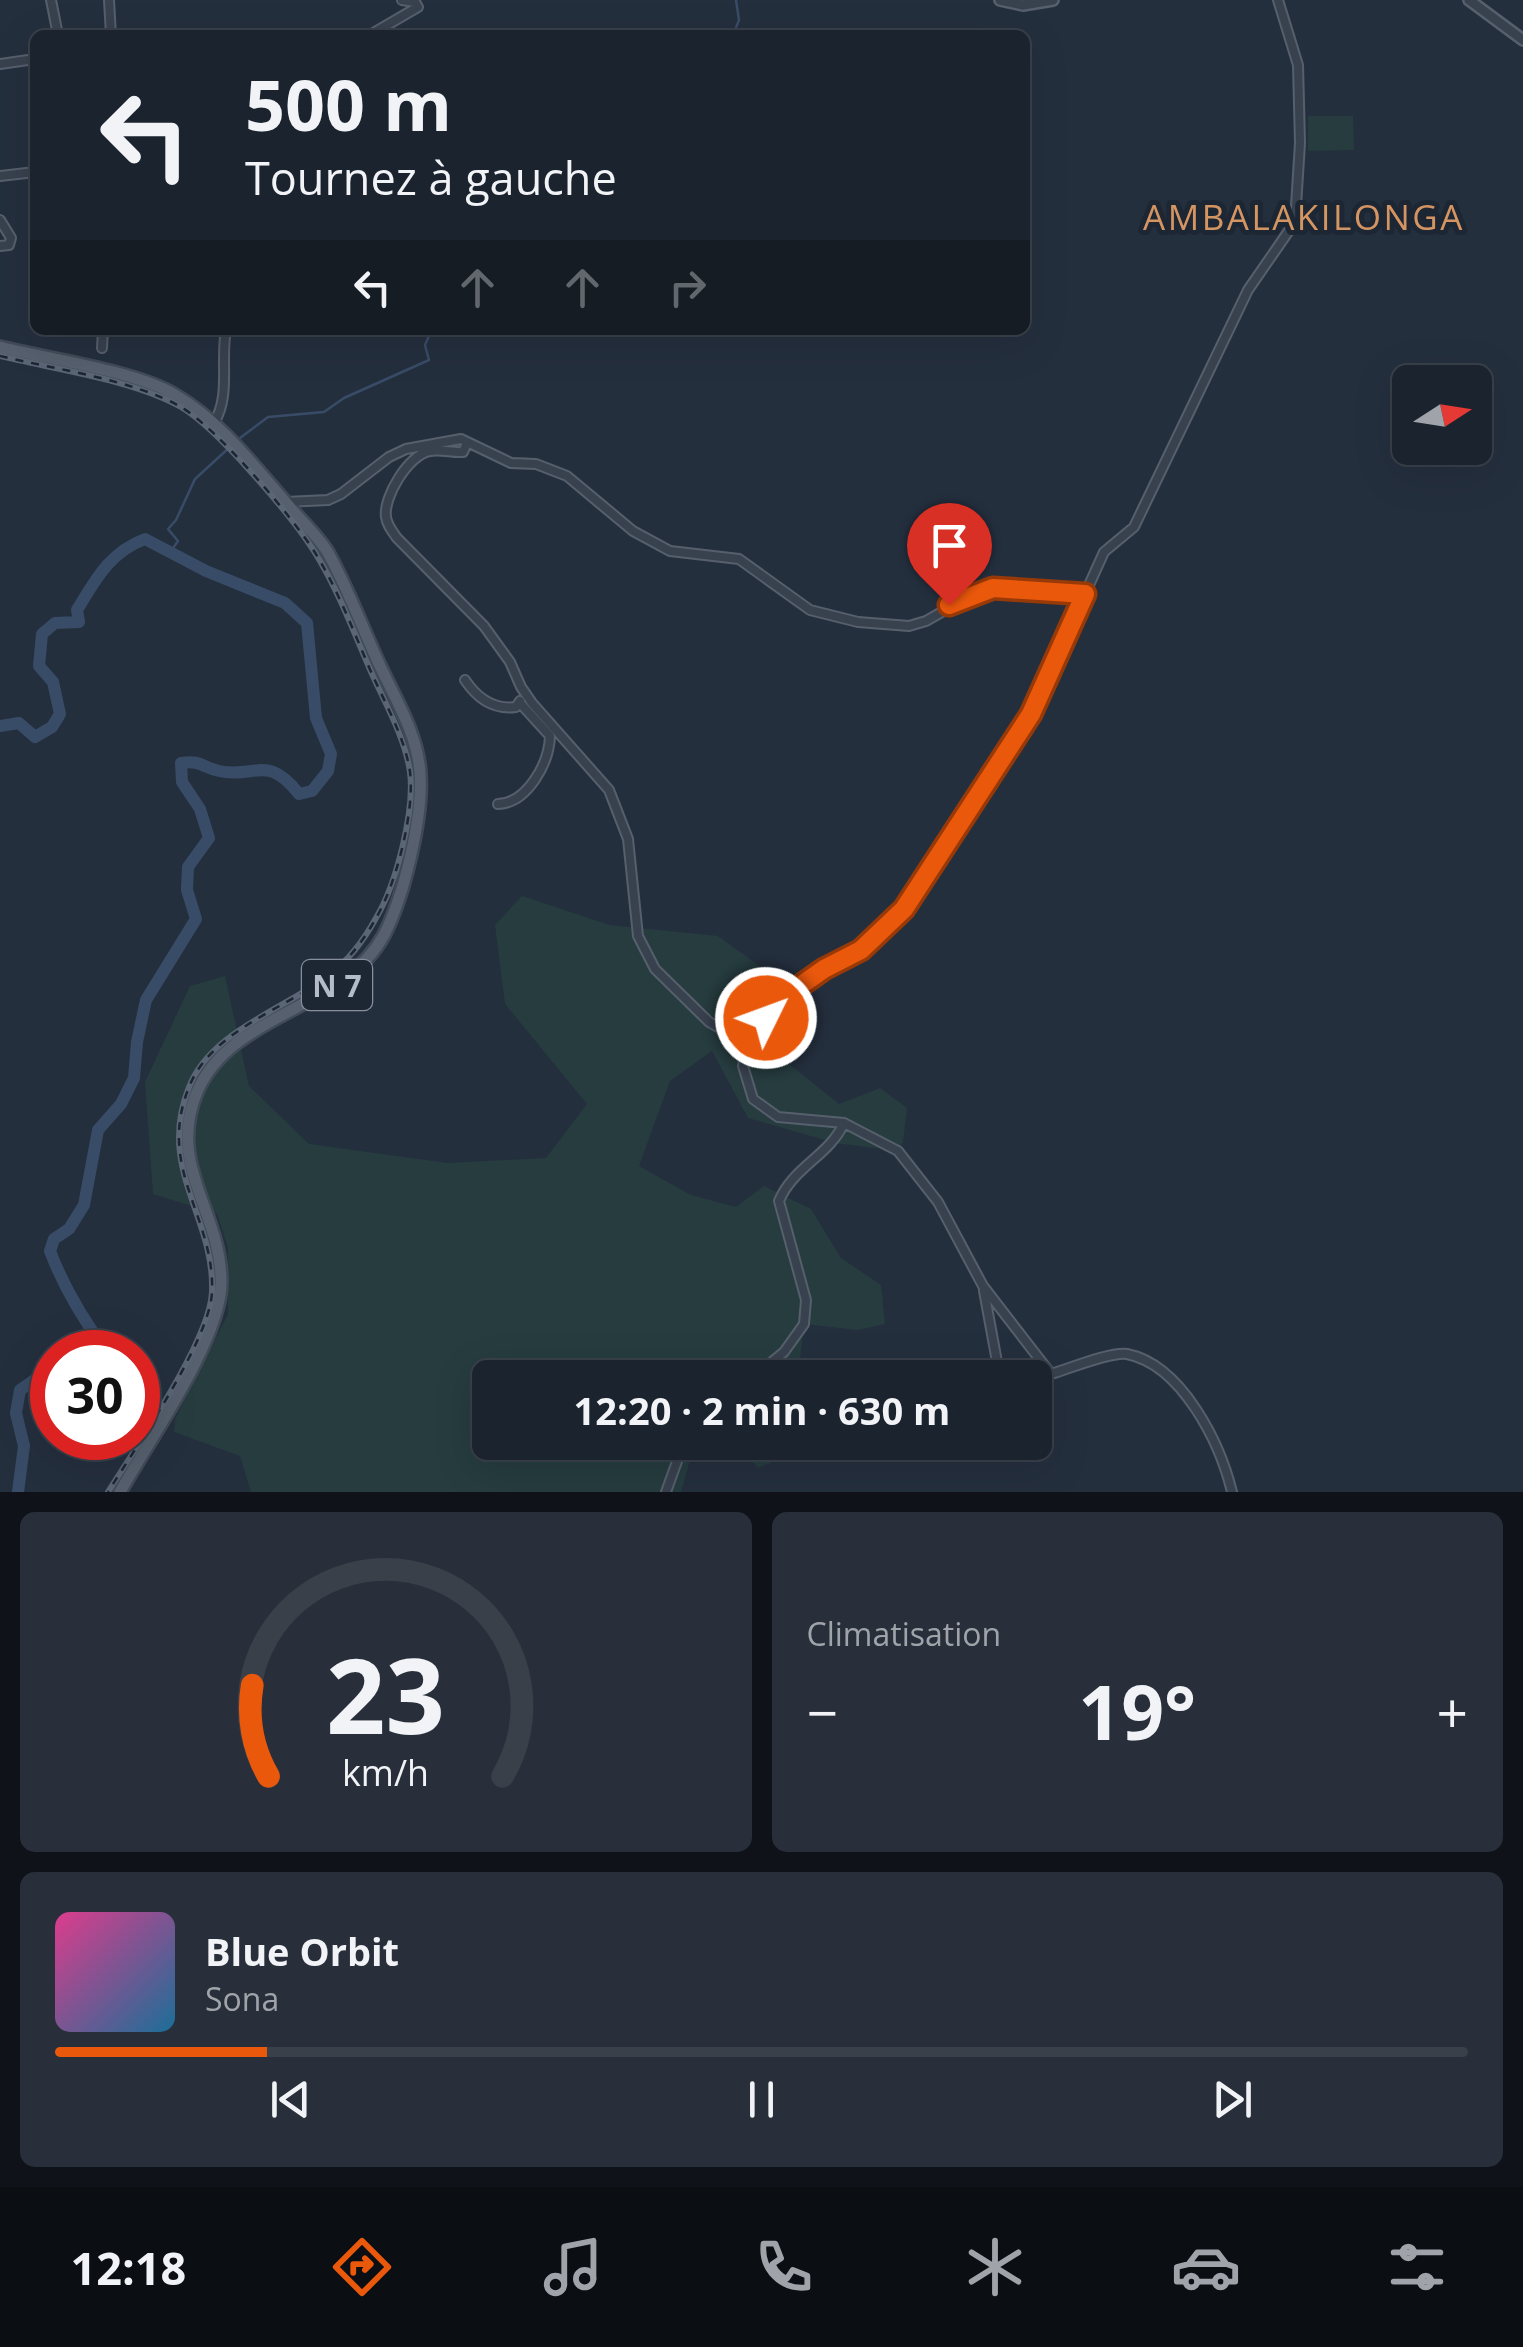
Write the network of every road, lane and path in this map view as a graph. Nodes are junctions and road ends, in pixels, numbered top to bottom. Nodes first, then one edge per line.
1 (50, 0) edge
2 (110, 0) edge
3 (402, 0) edge
4 (428, 0) edge
5 (1000, 0) edge
6 (1053, 0) edge
7 (1278, 0) edge
8 (1469, 0) edge
9 (418, 6) junction
10 (57, 30) edge
11 (111, 30) edge
12 (378, 30) edge
13 (1523, 40) edge
14 (30, 61) edge
15 (0, 64) edge
16 (30, 173) edge
17 (0, 176) edge
18 (0, 220) edge
19 (0, 246) edge
20 (103, 335) edge
21 (225, 335) edge
22 (0, 347) edge
23 (102, 348) dead end
24 (214, 423) junction
25 (467, 443) junction
26 (285, 502) junction
27 (1085, 594) junction
28 (465, 680) dead end
29 (520, 688) junction
30 (520, 703) junction
31 (498, 804) dead end
32 (749, 1037) junction
33 (844, 1123) junction
34 (983, 1286) junction
35 (774, 1360) edge
36 (997, 1360) edge
37 (1040, 1360) edge
38 (1052, 1374) edge
39 (678, 1460) edge
40 (120, 1492) edge
41 (666, 1492) edge
42 (1232, 1492) edge

1 - 10 street
2 - 11 street
3 - 9 street
4 - 9 street
5 - 6 street
7 - 27 street
8 - 13 street
9 - 12 street
14 - 15 street
16 - 17 street
18 - 19 street
20 - 23 street
21 - 24 street
22 - 24 main road, N 7
24 - 26 main road, N 7
25 - 26 street
25 - 27 street
25 - 29 street
26 - 40 main road, N 7
27 - 32 street
28 - 30 street
29 - 30 street
29 - 32 street
30 - 31 street
32 - 33 street
33 - 34 street
33 - 35 street
34 - 36 street
34 - 37 street
38 - 42 street
39 - 41 street

